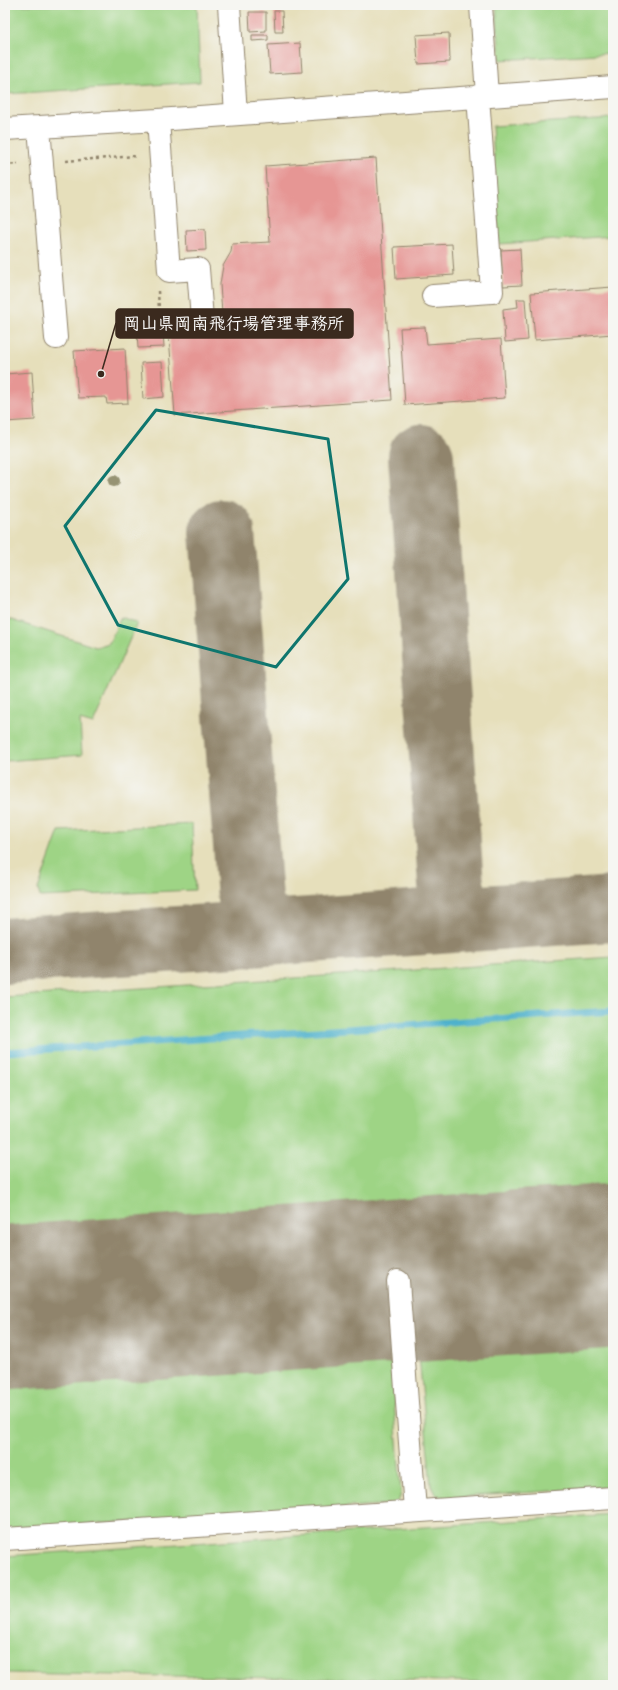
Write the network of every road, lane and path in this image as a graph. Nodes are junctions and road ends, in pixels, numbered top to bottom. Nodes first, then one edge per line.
1 (229, 5) edge
2 (481, 5) edge
3 (613, 86) edge
4 (483, 96) junction
5 (236, 114) junction
6 (158, 120) junction
7 (39, 127) junction
8 (5, 129) edge
9 (141, 156) dead end
10 (64, 161) dead end
11 (433, 296) dead end
12 (202, 319) dead end
13 (56, 338) dead end
14 (398, 1281) dead end
15 (613, 1498) edge
16 (415, 1510) junction
17 (5, 1539) edge

1 - 5 street
2 - 4 street
3 - 4 street
4 - 5 street
4 - 11 street
5 - 6 street
6 - 7 street
6 - 12 street
7 - 8 street
7 - 13 street
9 - 10 path
14 - 16 street
15 - 16 street
16 - 17 street

